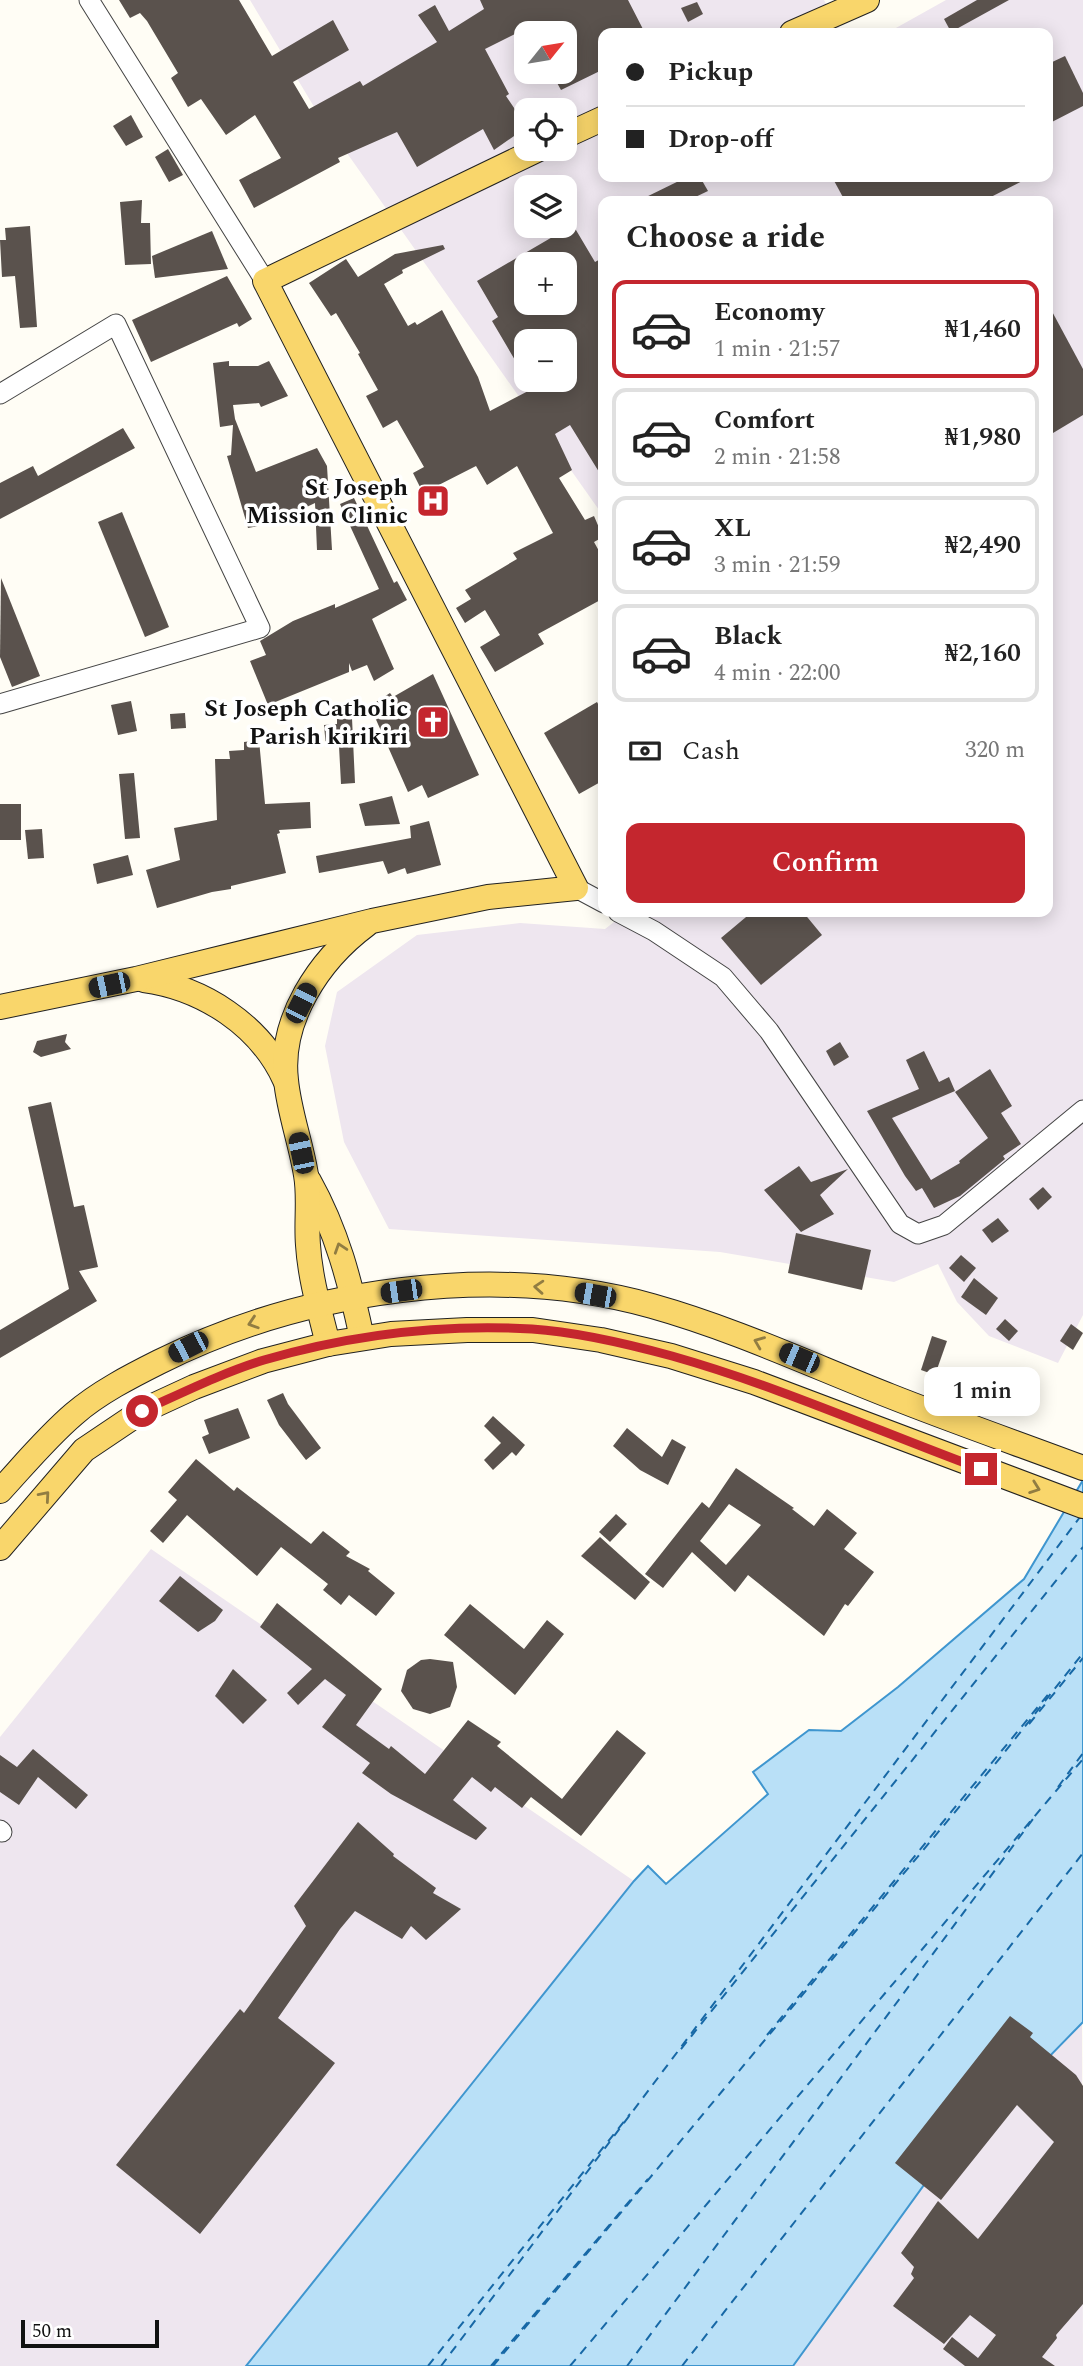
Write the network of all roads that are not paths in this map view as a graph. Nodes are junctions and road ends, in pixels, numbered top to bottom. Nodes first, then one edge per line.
1 (89, 0) edge
2 (867, 0) edge
3 (803, 28) edge
4 (598, 121) edge
5 (577, 130) edge
6 (514, 161) edge
7 (265, 281) junction
8 (0, 394) edge
9 (0, 704) edge
10 (576, 888) junction
11 (598, 900) edge
12 (627, 917) edge
13 (372, 921) junction
14 (136, 979) junction
15 (0, 1007) edge
16 (286, 1083) junction
17 (1083, 1110) edge
18 (306, 1177) junction
19 (354, 1299) junction
20 (319, 1305) junction
21 (362, 1338) junction
22 (328, 1344) junction
23 (1083, 1468) edge
24 (0, 1490) edge
25 (1083, 1506) edge
26 (0, 1548) edge

1 - 7 street
2 - 3 main road
4 - 5 main road
6 - 7 main road
7 - 10 main road
8 - 9 street
10 - 11 street
10 - 13 main road
12 - 17 street
13 - 14 main road
13 - 16 main road
14 - 15 main road
14 - 16 main road
16 - 18 main road
19 -> 18 main road
18 - 20 main road
19 - 20 main road
19 - 21 main road
23 -> 19 main road
20 - 22 main road
20 -> 24 main road
21 - 22 main road
21 -> 25 main road
26 -> 22 main road

